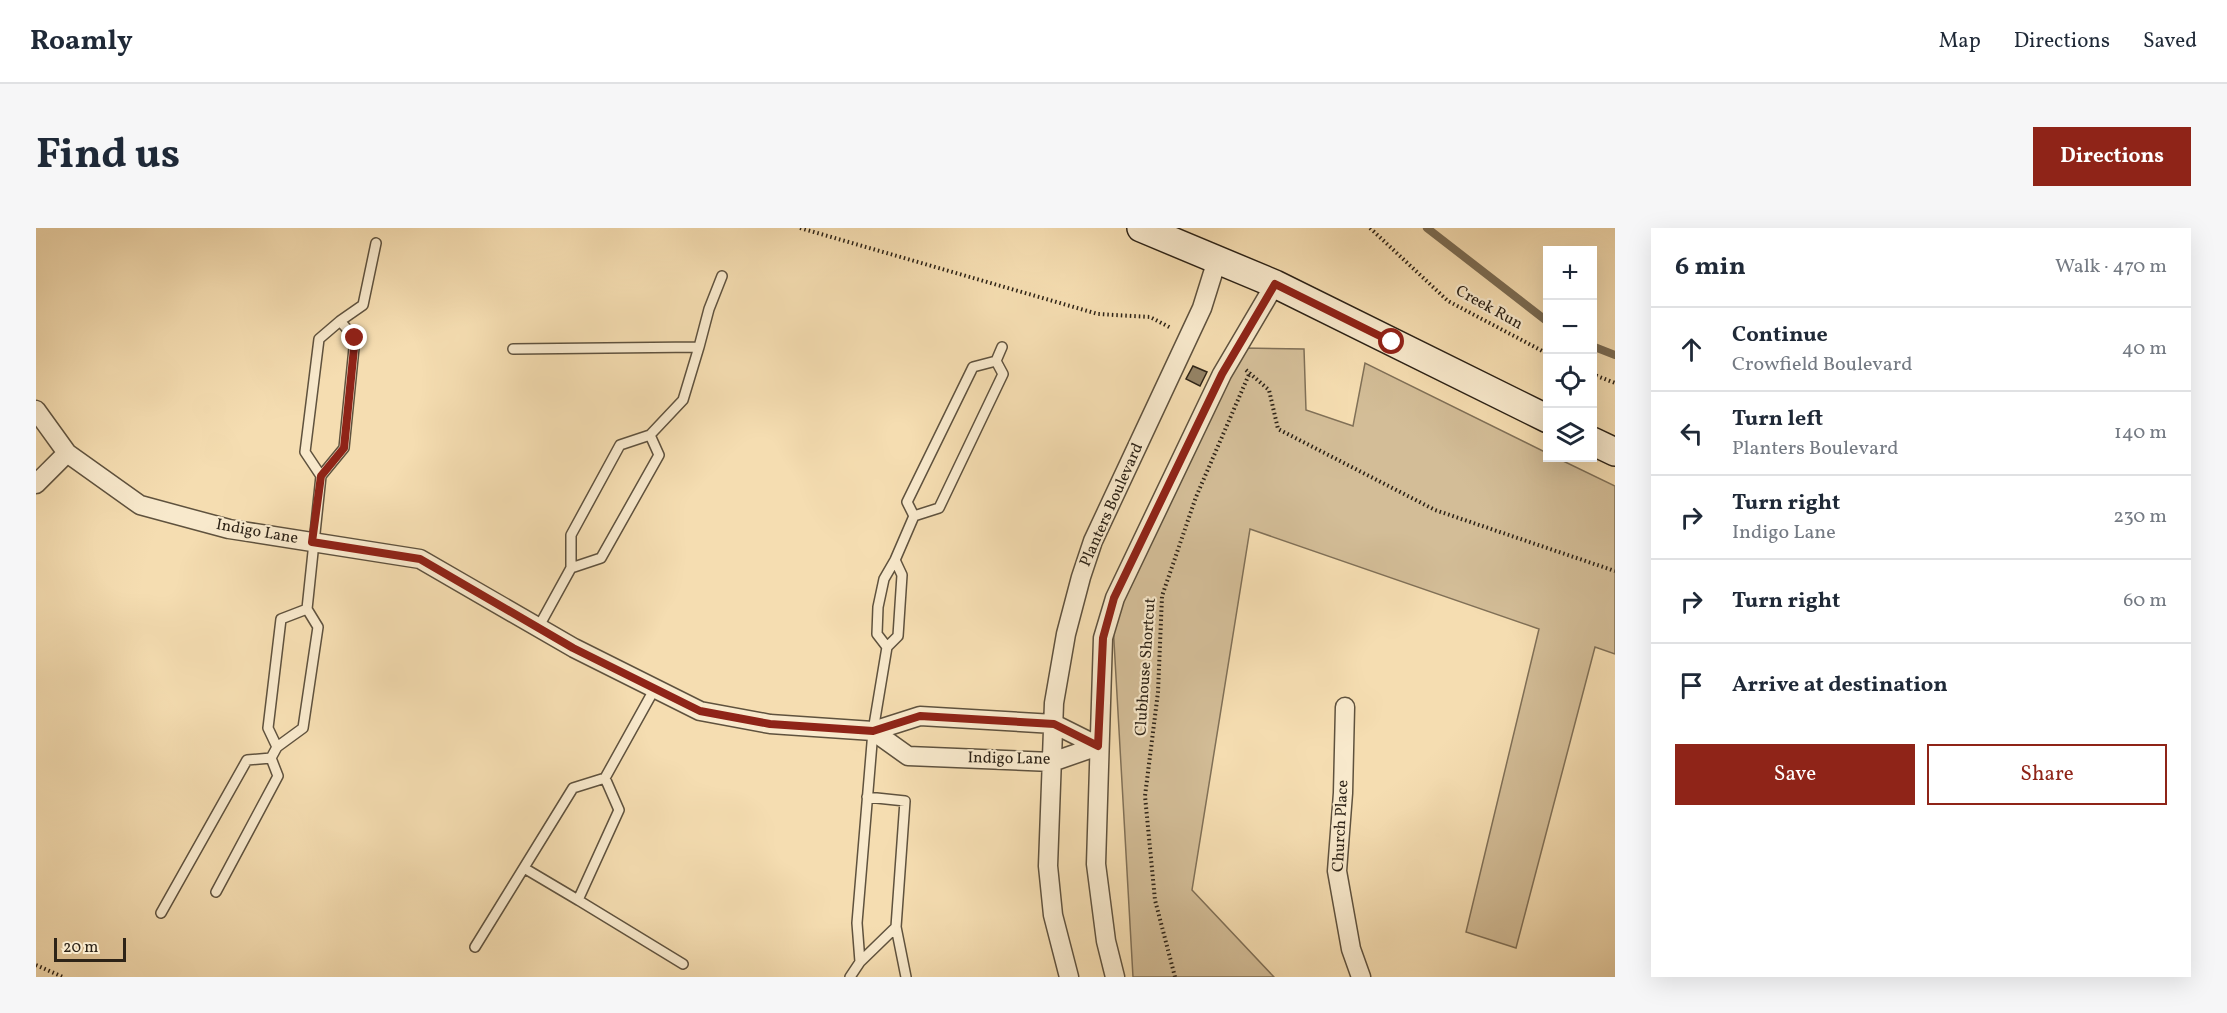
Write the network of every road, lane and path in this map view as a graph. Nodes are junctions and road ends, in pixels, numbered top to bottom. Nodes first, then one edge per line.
1 (1141, 228) edge
2 (1370, 228) edge
3 (375, 243) dead end
4 (1217, 260) junction
5 (722, 276) dead end
6 (1275, 284) junction
7 (340, 321) junction
8 (1002, 347) dead end
9 (699, 348) junction
10 (513, 349) dead end
11 (1543, 351) edge
12 (996, 361) junction
13 (1250, 372) dead end
14 (1597, 376) edge
15 (1615, 383) edge
16 (36, 410) edge
17 (1543, 417) edge
18 (650, 435) junction
19 (1597, 443) edge
20 (1615, 452) edge
21 (67, 453) junction
22 (321, 476) junction
23 (36, 484) edge
24 (914, 516) junction
25 (312, 542) junction
26 (895, 560) junction
27 (571, 568) junction
28 (307, 609) junction
29 (538, 628) junction
30 (887, 647) junction
31 (655, 688) junction
32 (1345, 707) dead end
33 (1054, 724) junction
34 (873, 731) junction
35 (1098, 746) junction
36 (277, 747) junction
37 (271, 758) junction
38 (1052, 762) junction
39 (605, 778) junction
40 (867, 797) junction
41 (524, 868) junction
42 (216, 892) dead end
43 (578, 900) junction
44 (161, 913) dead end
45 (896, 927) junction
46 (475, 947) dead end
47 (860, 963) junction
48 (683, 964) dead end
49 (36, 965) edge
50 (63, 977) edge
51 (850, 977) edge
52 (906, 977) edge
53 (1069, 977) edge
54 (1115, 977) edge
55 (1175, 977) edge
56 (1361, 977) edge

1 - 4 main road
2 - 11 path, Creek Run
3 - 7 lane
4 - 6 main road
4 - 33 street, Planters Boulevard
5 - 9 lane
6 - 17 main road
6 - 35 street
7 - 22 lane
7 - 22 lane
8 - 12 lane
9 - 10 lane
9 - 18 lane
12 - 24 lane
12 - 24 lane
13 - 55 path, Clubhouse Shortcut
14 - 15 path
16 - 21 street, Indigo Lane
18 - 27 lane
18 - 27 lane
19 - 20 main road
21 - 23 street
21 - 25 street, Indigo Lane
22 - 25 lane
24 - 26 lane
25 - 28 lane
25 - 29 street, Indigo Lane
26 - 30 lane
26 - 30 lane
27 - 29 lane
28 - 36 lane
28 - 36 lane
29 - 31 street, Indigo Lane
30 - 34 lane
31 - 34 street, Indigo Lane
31 - 39 lane
32 - 56 street, Church Place
33 - 34 street, Indigo Lane
33 - 35 street, Indigo Lane
33 - 38 street, Planters Boulevard
34 - 38 street, Indigo Lane
34 - 40 lane
35 - 38 street, Indigo Lane
35 - 54 street
36 - 37 lane
37 - 42 lane
37 - 44 lane
38 - 53 street, Planters Boulevard
39 - 41 lane
39 - 43 lane
40 - 45 lane
40 - 47 lane
41 - 43 lane
41 - 46 lane
43 - 48 lane
45 - 47 lane
45 - 52 lane
47 - 51 lane
49 - 50 path

